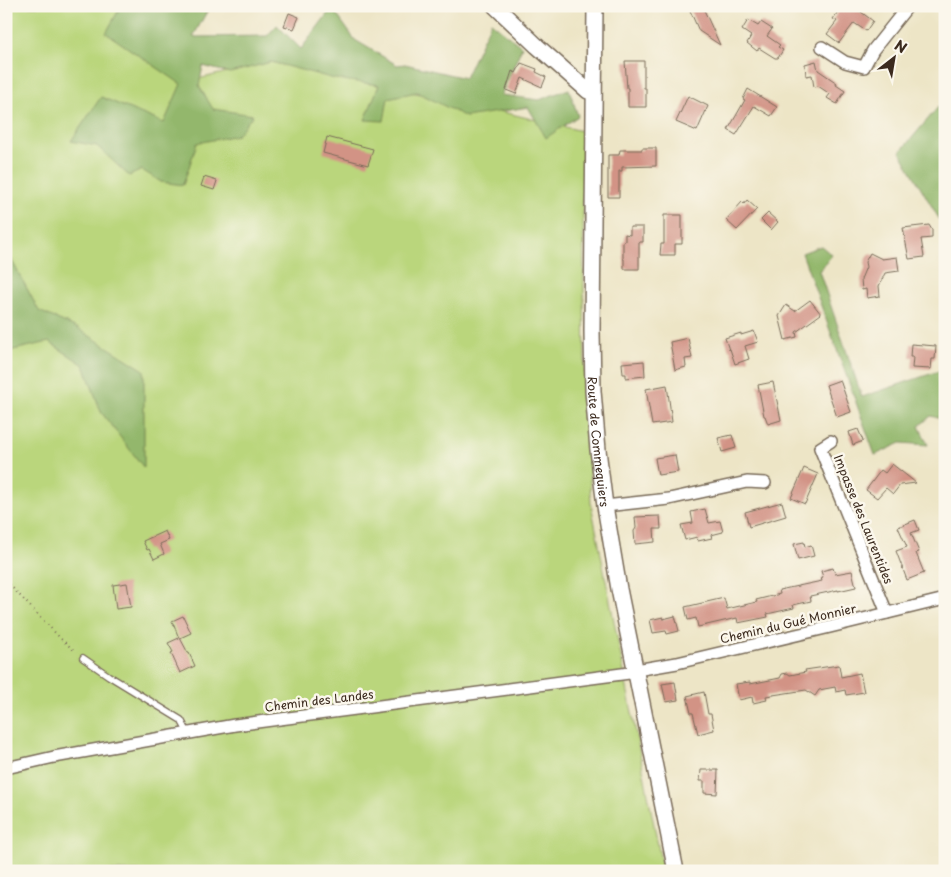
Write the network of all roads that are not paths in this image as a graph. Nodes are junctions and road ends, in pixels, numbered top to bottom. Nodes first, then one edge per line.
1 (496, 6) edge
2 (595, 6) edge
3 (908, 6) edge
4 (822, 47) dead end
5 (594, 93) junction
6 (831, 441) dead end
7 (765, 484) dead end
8 (605, 506) junction
9 (945, 599) edge
10 (887, 613) junction
11 (83, 658) road end
12 (637, 672) junction
13 (188, 733) junction
14 (6, 768) edge
15 (676, 871) edge

1 - 5 street
2 - 5 street, Route de Commequiers
3 - 4 street
5 - 8 street, Route de Commequiers
6 - 10 street, Impasse des Laurentides
7 - 8 street
8 - 12 street, Route de Commequiers
9 - 10 street, Chemin du Gué Monnier
10 - 12 street, Chemin du Gué Monnier
11 - 13 lane
12 - 13 street, Chemin des Landes
12 - 15 street, Route de Commequiers
13 - 14 street, Chemin des Landes

